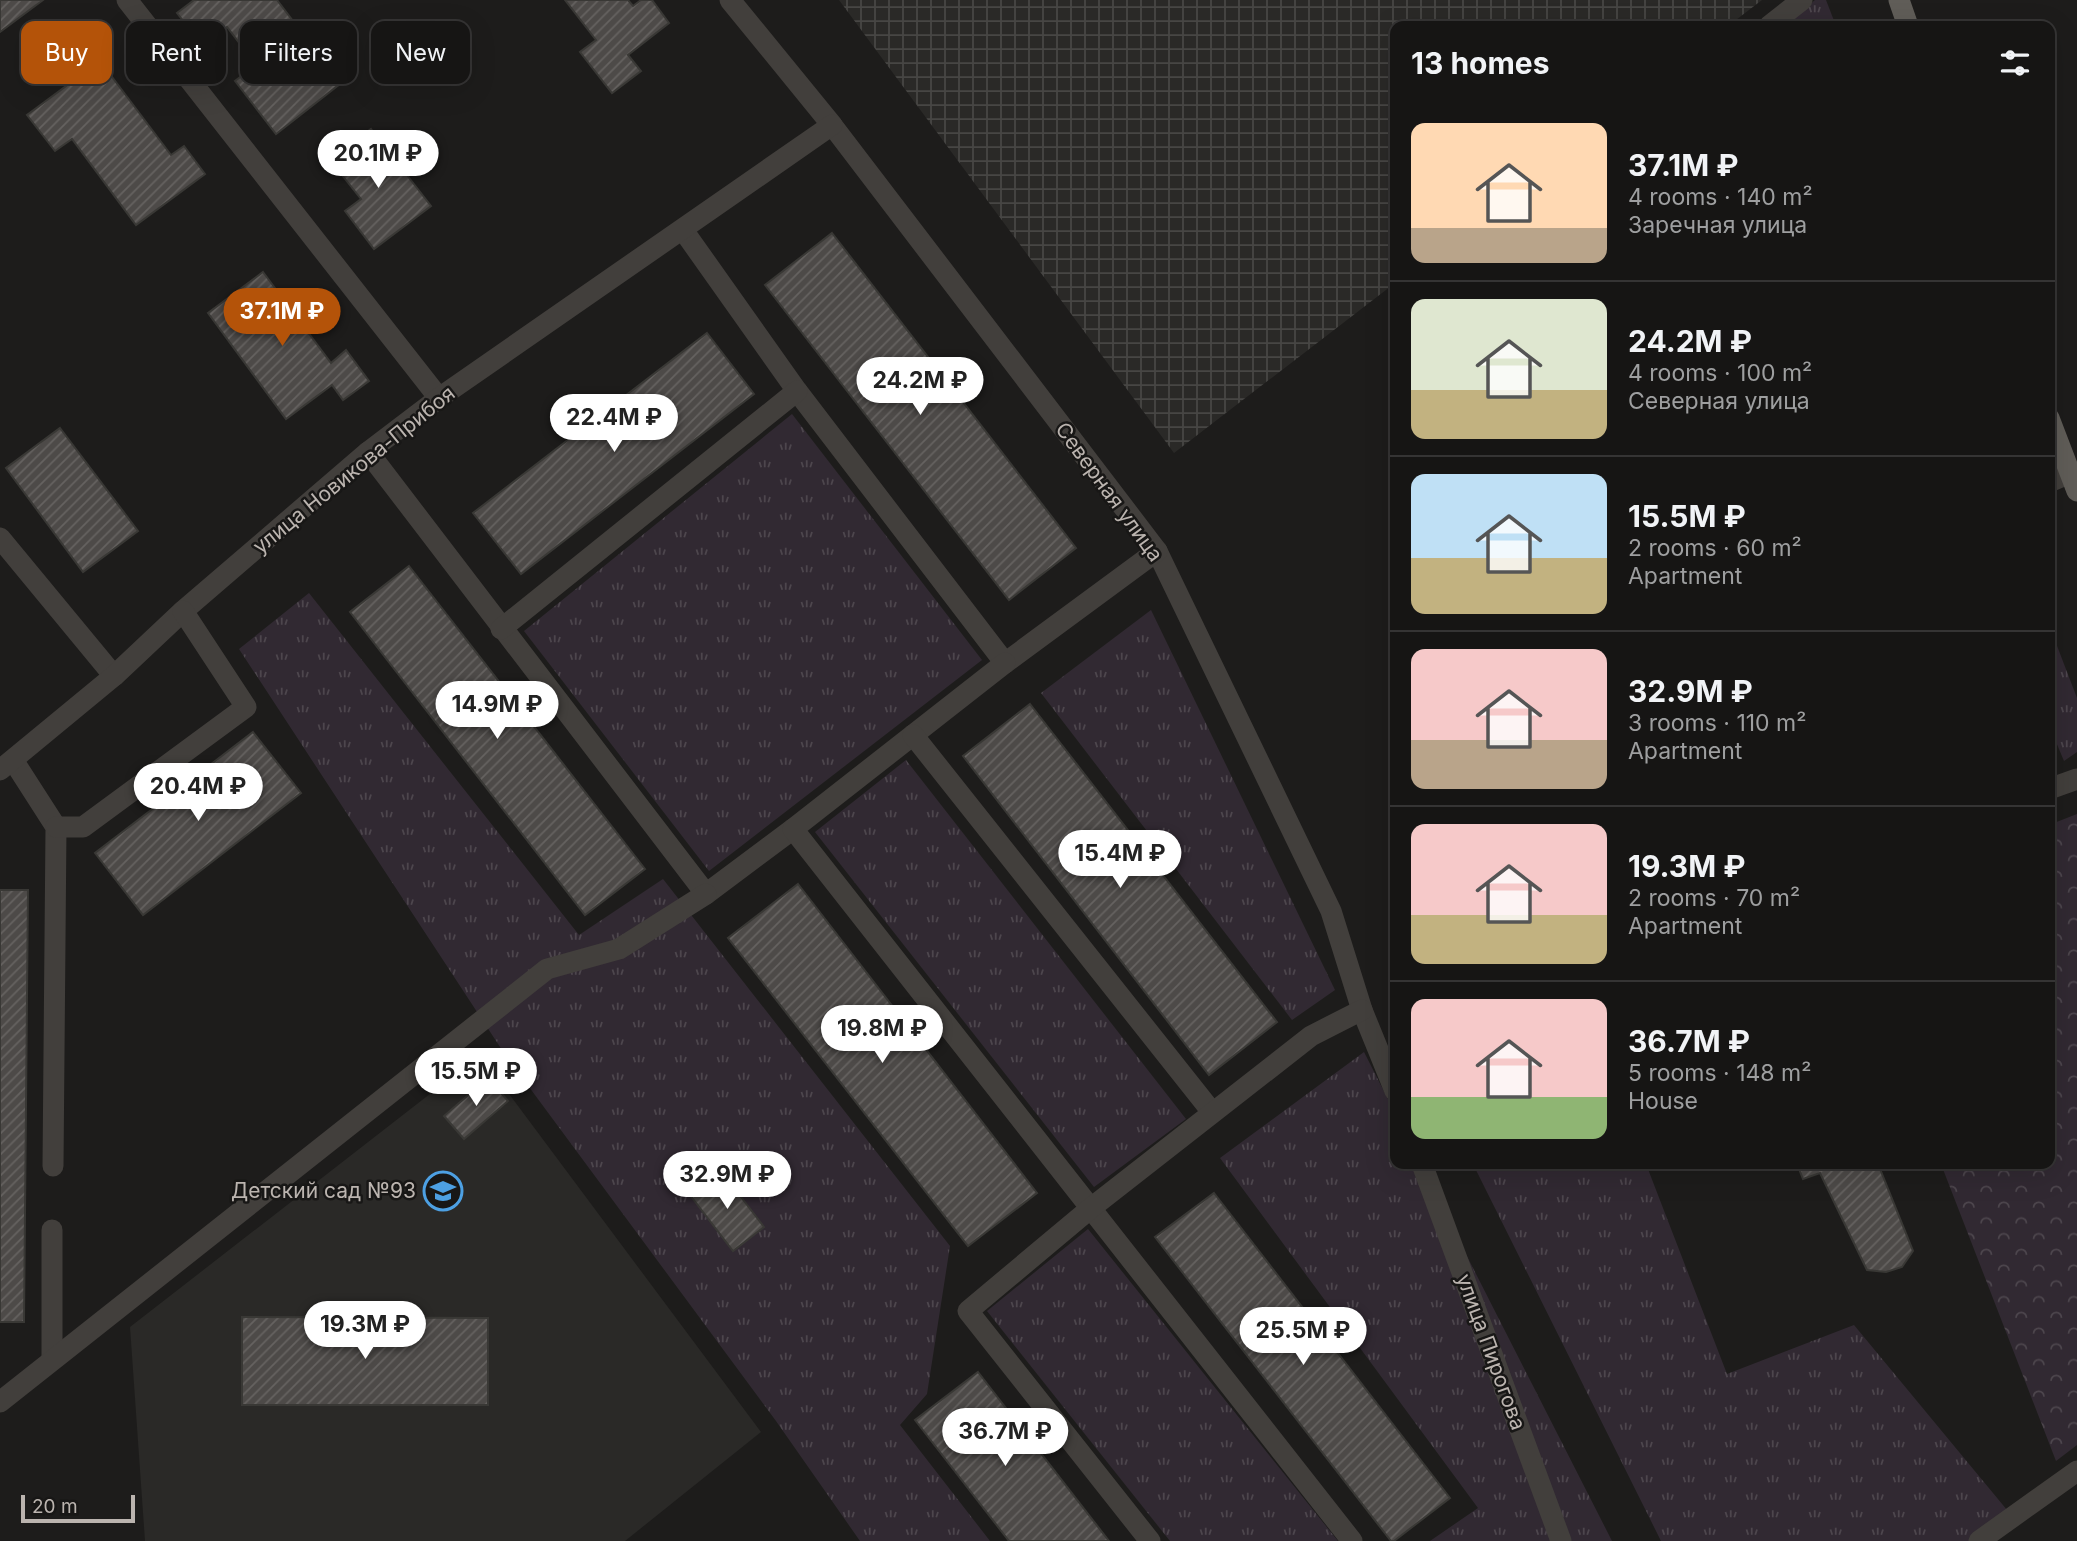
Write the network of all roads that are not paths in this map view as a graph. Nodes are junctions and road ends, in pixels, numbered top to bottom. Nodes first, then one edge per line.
1 (127, 0) edge
2 (730, 0) edge
3 (1802, 0) edge
4 (1899, 0) edge
5 (1778, 21) edge
6 (1906, 21) edge
7 (832, 125) junction
8 (683, 230) junction
9 (797, 391) junction
10 (439, 398) junction
11 (2055, 433) edge
12 (368, 452) junction
13 (2055, 482) edge
14 (2074, 482) edge
15 (0, 538) edge
16 (1157, 551) junction
17 (183, 611) junction
18 (501, 629) junction
19 (1005, 663) junction
20 (114, 676) junction
21 (913, 735) junction
22 (6, 765) edge
23 (2077, 779) edge
24 (2055, 787) edge
25 (56, 827) junction
26 (793, 829) junction
27 (706, 894) junction
28 (1363, 1010) junction
29 (1390, 1078) edge
30 (1212, 1112) junction
31 (53, 1166) dead end
32 (1424, 1169) edge
33 (1091, 1208) junction
34 (52, 1230) dead end
35 (52, 1360) junction
36 (0, 1402) edge
37 (2077, 1471) edge
38 (1150, 1541) edge
39 (1352, 1541) edge
40 (1561, 1541) edge
41 (1979, 1541) edge

1 - 10 street
2 - 7 street, Северная улица
3 - 5 street
4 - 6 main road
7 - 8 street, улица Новикова-Прибоя
7 - 16 street, Северная улица
8 - 9 street
8 - 10 street, улица Новикова-Прибоя
9 - 18 street
9 - 19 street
10 - 12 street, улица Новикова-Прибоя
11 - 14 main road
12 - 17 street, улица Новикова-Прибоя
12 - 18 street
13 - 14 street
15 - 20 street
16 - 19 street
16 - 28 street, Северная улица
17 - 20 street, улица Новикова-Прибоя
17 - 25 street
18 - 27 street
19 - 21 street
20 - 22 street, улица Новикова-Прибоя
21 - 26 street
21 - 30 street
22 - 25 street
23 - 24 street
25 - 31 street
26 - 27 street
26 - 33 street
27 - 35 street
28 - 29 street, Северная улица
28 - 30 street
30 - 33 street
32 - 40 street, улица Пирогова
33 - 38 street
33 - 39 street
34 - 35 street
35 - 36 street
37 - 41 street

